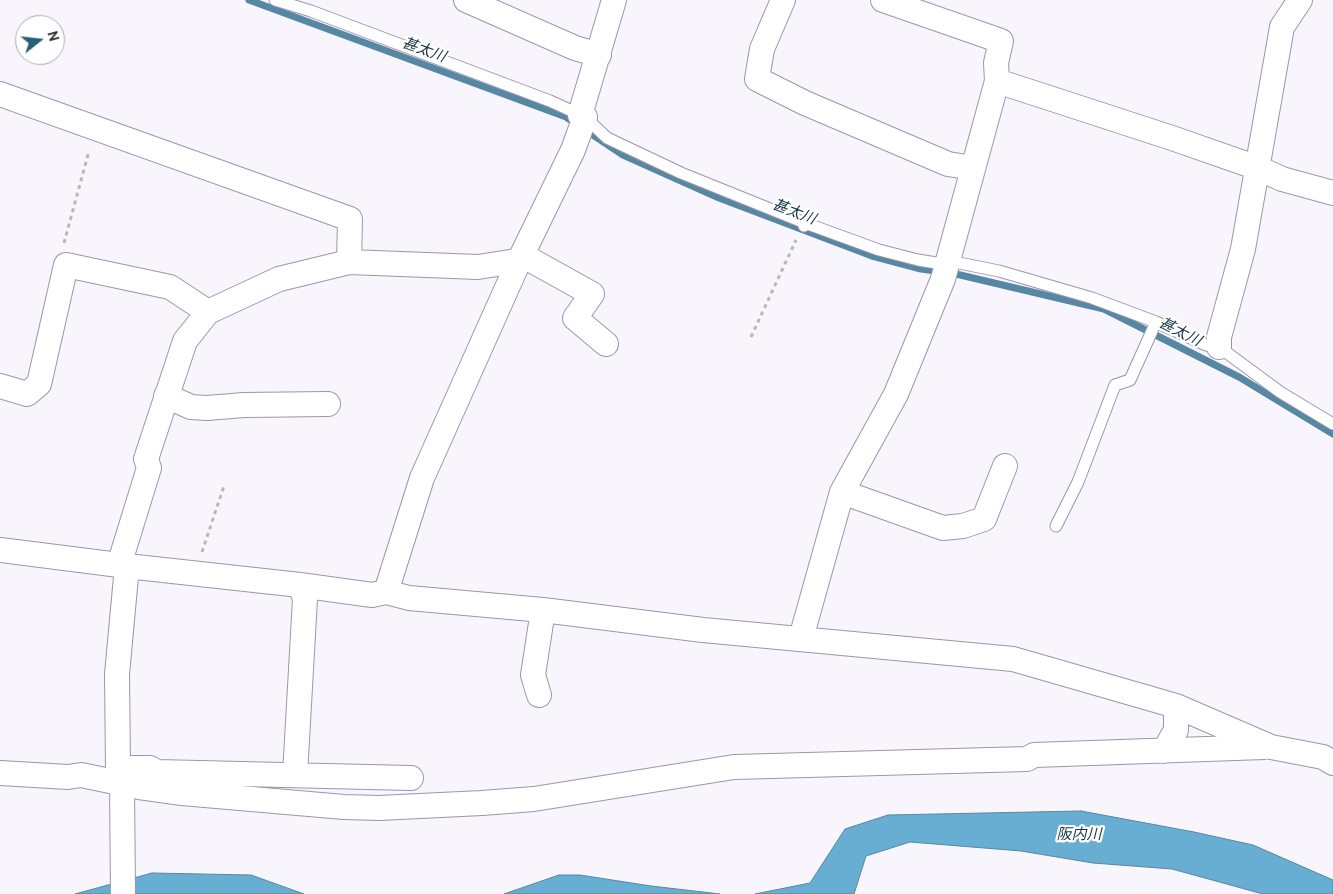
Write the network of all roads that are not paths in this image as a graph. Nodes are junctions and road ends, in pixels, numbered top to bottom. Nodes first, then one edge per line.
1 (275, 0) edge
2 (466, 0) edge
3 (614, 0) edge
4 (783, 0) edge
5 (883, 0) edge
6 (1300, 0) edge
7 (599, 55) junction
8 (997, 80) junction
9 (0, 94) edge
10 (581, 123) junction
11 (973, 168) junction
12 (1258, 168) junction
13 (1333, 193) edge
14 (519, 261) junction
15 (349, 262) junction
16 (946, 269) junction
17 (208, 312) junction
18 (1155, 324) junction
19 (606, 344) dead end
20 (1219, 347) junction
21 (0, 386) edge
22 (166, 396) junction
23 (328, 404) dead end
24 (1333, 424) edge
25 (1005, 466) dead end
26 (842, 492) junction
27 (1056, 526) dead end
28 (0, 550) edge
29 (123, 566) junction
30 (300, 584) junction
31 (386, 592) junction
32 (543, 610) junction
33 (801, 638) junction
34 (540, 695) dead end
35 (1176, 706) junction
36 (1271, 747) junction
37 (1164, 750) junction
38 (1330, 758) edge
39 (0, 773) edge
40 (295, 774) junction
41 (120, 776) junction
42 (411, 778) dead end
43 (122, 894) edge

1 - 10 lane
2 - 7 street
3 - 7 street
4 - 11 street
5 - 8 street
6 - 12 street
7 - 10 street
8 - 11 street
8 - 12 street
9 - 15 street
10 - 14 street
10 - 16 lane
11 - 16 street
12 - 13 street
12 - 20 street
14 - 15 street
14 - 19 street
14 - 31 street
15 - 17 street
16 - 18 lane
16 - 26 street
17 - 21 street
17 - 22 street
18 - 20 lane
18 - 27 lane
20 - 24 lane
22 - 23 street
22 - 29 street
25 - 26 street
26 - 33 street
28 - 29 street
29 - 30 street
29 - 41 street
30 - 31 street
30 - 40 street
31 - 32 street
32 - 33 street
32 - 34 street
33 - 35 street
35 - 36 street
35 - 37 street
36 - 37 street
36 - 38 street
37 - 41 street
39 - 41 street
40 - 41 street
40 - 42 street
41 - 43 street

